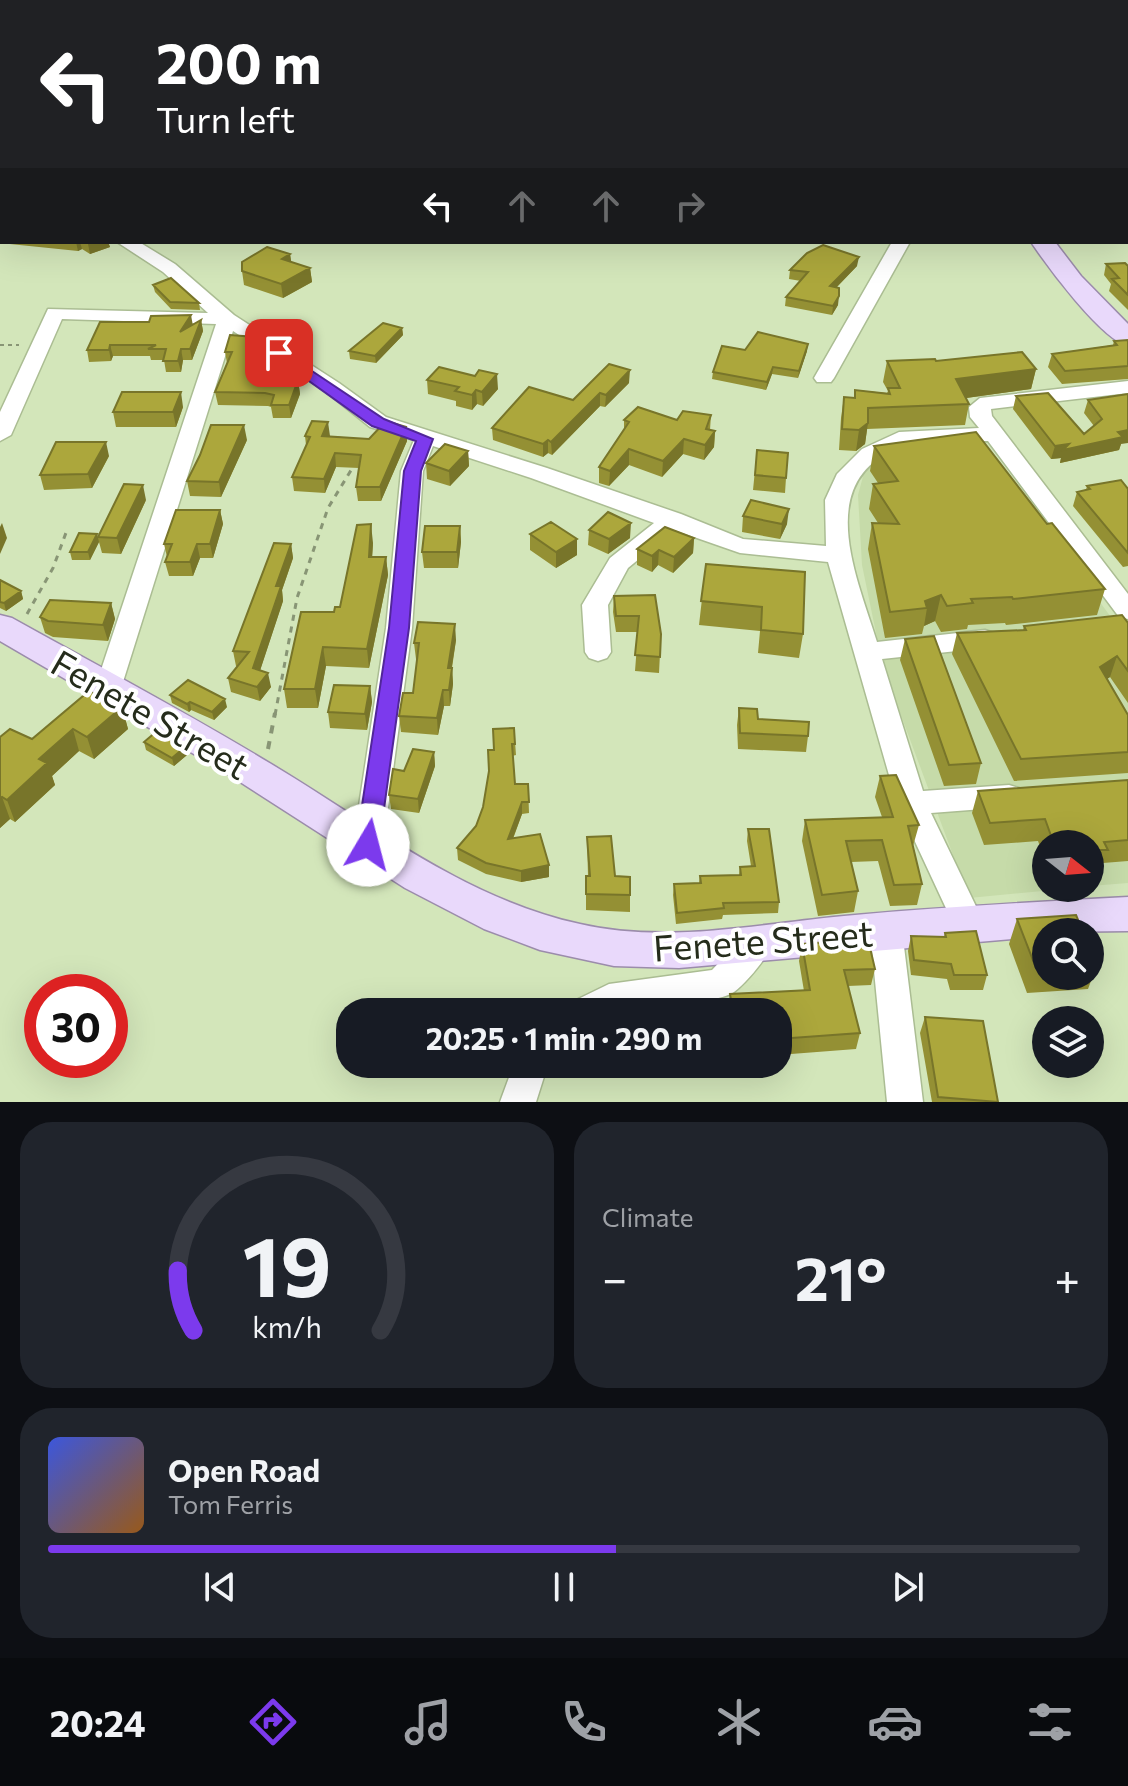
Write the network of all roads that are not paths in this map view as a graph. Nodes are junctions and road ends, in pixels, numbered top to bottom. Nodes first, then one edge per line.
1 (129, 244) edge
2 (900, 244) edge
3 (1044, 244) edge
4 (227, 319) junction
5 (1128, 338) edge
6 (824, 378) dead end
7 (1128, 387) edge
8 (994, 434) junction
9 (0, 435) edge
10 (425, 439) junction
11 (673, 519) junction
12 (838, 555) junction
13 (1123, 619) edge
14 (7, 630) edge
15 (1006, 637) edge
16 (598, 652) dead end
17 (868, 652) junction
18 (109, 685) junction
19 (1043, 793) edge
20 (912, 803) junction
21 (368, 845) junction
22 (1128, 914) edge
23 (969, 925) junction
24 (886, 930) junction
25 (757, 944) junction
26 (609, 998) edge
27 (526, 1078) edge
28 (518, 1102) edge
29 (905, 1102) edge

1 - 4 street
2 - 6 street
3 - 5 main road
4 - 9 street
4 - 10 street
4 - 18 street
7 - 8 street
8 - 12 street
8 - 13 street
10 - 11 street
10 - 21 street
11 - 12 street
11 - 16 street
12 - 17 street
14 - 18 main road, Fenete Street
15 - 17 street
17 - 20 street
18 - 21 main road, Fenete Street
19 - 20 street
20 - 23 street
21 - 25 main road, Fenete Street
22 - 23 main road, Fenete Street
23 - 24 main road, Fenete Street
24 - 25 main road, Fenete Street
24 - 29 street
25 - 26 street
27 - 28 street

